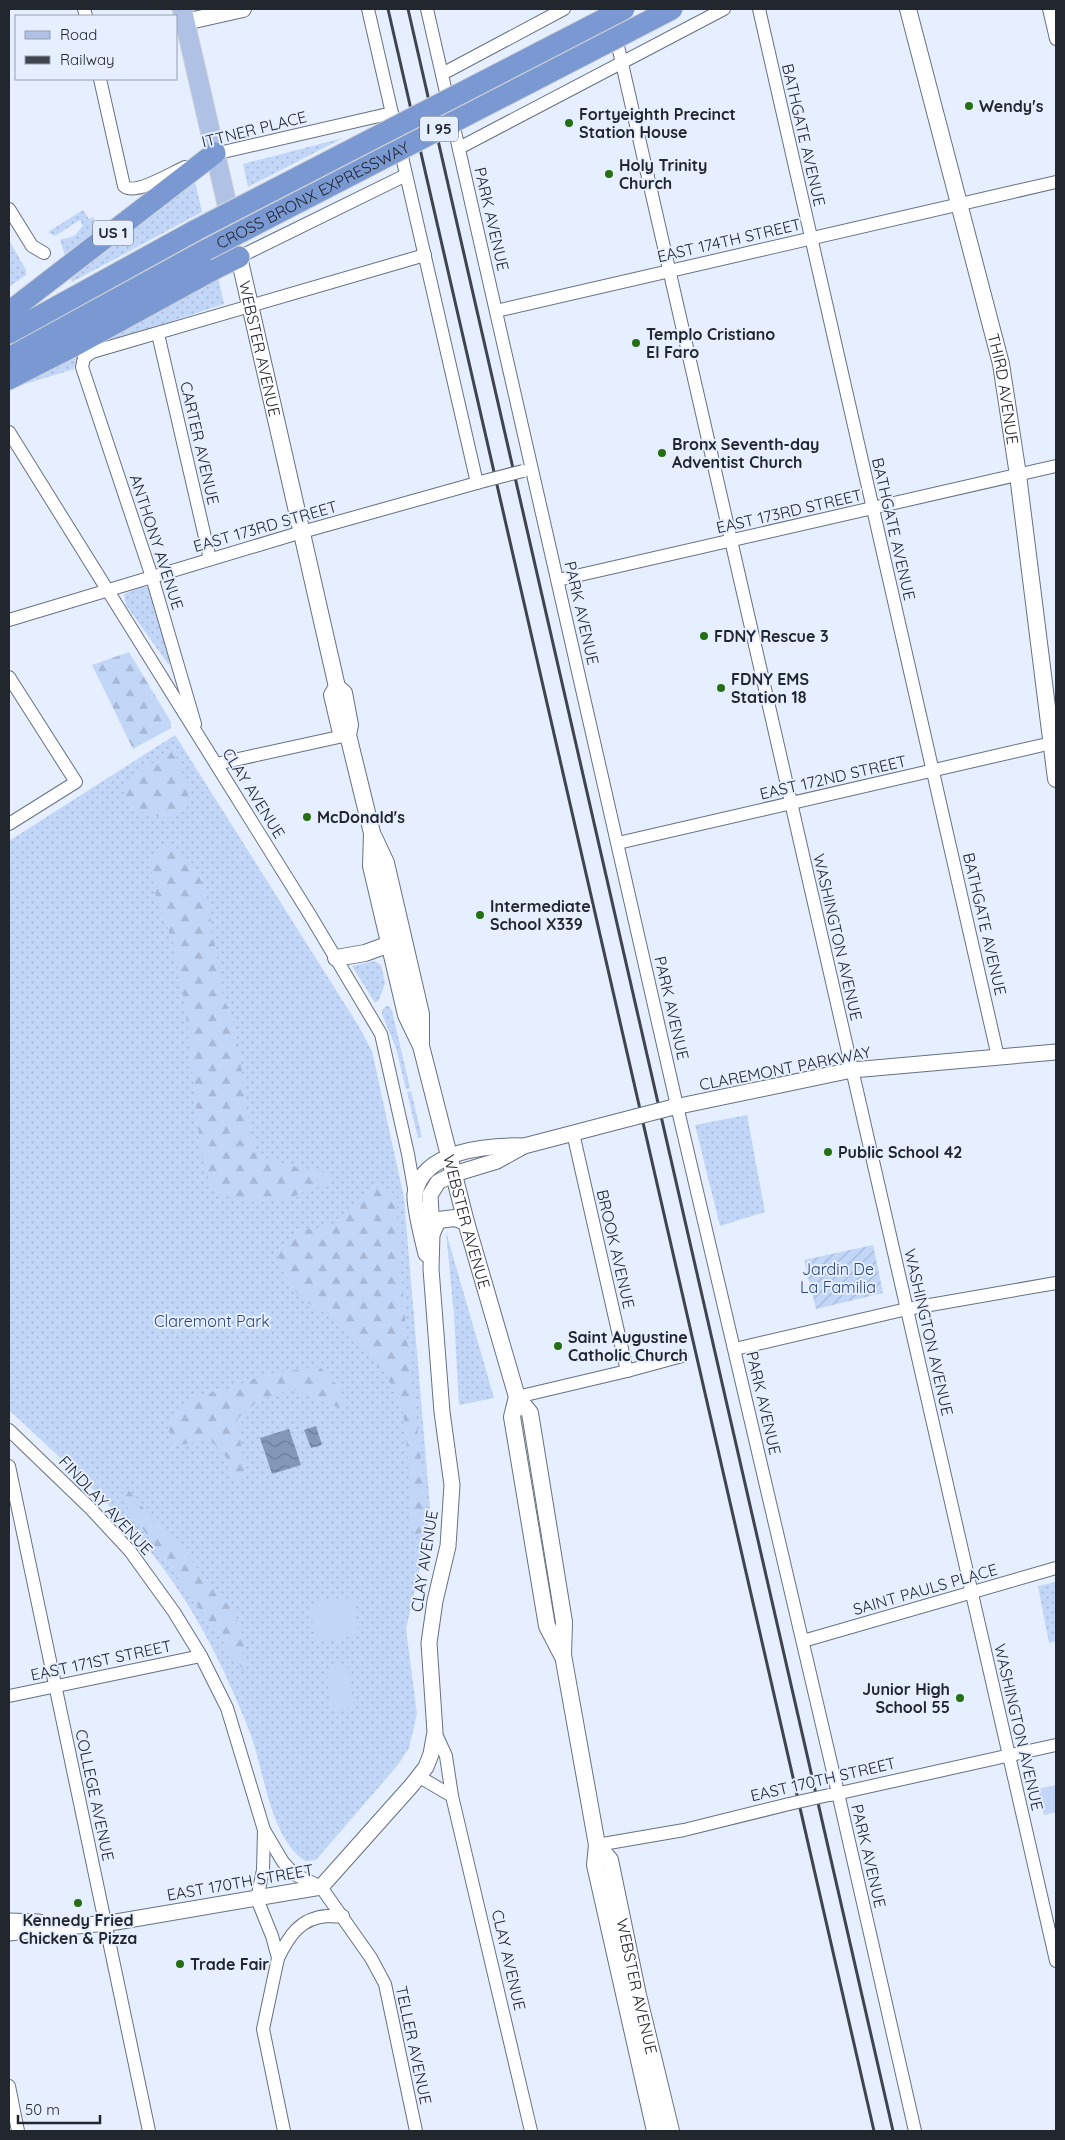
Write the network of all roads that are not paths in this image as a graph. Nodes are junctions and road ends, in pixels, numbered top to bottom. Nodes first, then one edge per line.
1 (243, 9) edge
2 (368, 9) edge
3 (427, 9) edge
4 (564, 9) edge
5 (609, 9) edge
6 (624, 9) edge
7 (672, 9) edge
8 (724, 9) edge
9 (759, 9) edge
10 (908, 9) edge
11 (1049, 9) edge
12 (181, 18) edge
13 (1056, 39) edge
14 (622, 62) junction
15 (442, 74) junction
16 (100, 80) edge
17 (392, 113) junction
18 (459, 148) junction
19 (215, 153) junction
20 (406, 175) junction
21 (1056, 182) edge
22 (960, 204) junction
23 (9, 209) edge
24 (811, 238) junction
25 (44, 253) dead end
26 (425, 255) junction
27 (239, 257) junction
28 (670, 271) junction
29 (250, 305) junction
30 (496, 311) junction
31 (9, 312) edge
32 (9, 333) edge
33 (158, 334) junction
34 (9, 358) edge
35 (9, 379) edge
36 (9, 432) edge
37 (1056, 466) edge
38 (528, 470) junction
39 (1018, 475) junction
40 (480, 482) junction
41 (873, 508) junction
42 (302, 532) junction
43 (731, 541) junction
44 (210, 559) junction
45 (152, 576) junction
46 (558, 580) junction
47 (108, 590) junction
48 (9, 620) edge
49 (9, 677) edge
50 (348, 735) junction
51 (198, 736) junction
52 (1054, 743) edge
53 (216, 764) junction
54 (933, 771) junction
55 (1056, 779) edge
56 (791, 803) junction
57 (9, 824) edge
58 (618, 844) junction
59 (396, 941) junction
60 (336, 958) junction
61 (1056, 1052) edge
62 (998, 1057) junction
63 (852, 1070) junction
64 (673, 1107) junction
65 (573, 1133) junction
66 (524, 1146) junction
67 (449, 1156) junction
68 (454, 1174) junction
69 (415, 1194) junction
70 (466, 1222) junction
71 (432, 1233) junction
72 (431, 1269) junction
73 (1056, 1283) edge
74 (907, 1309) junction
75 (735, 1349) junction
76 (682, 1356) dead end
77 (627, 1371) junction
78 (517, 1397) junction
79 (10, 1434) edge
80 (9, 1466) edge
81 (1056, 1568) edge
82 (972, 1592) junction
83 (803, 1642) junction
84 (201, 1656) junction
85 (56, 1686) junction
86 (9, 1696) edge
87 (435, 1732) junction
88 (1056, 1745) edge
89 (1010, 1757) junction
90 (418, 1776) junction
91 (833, 1794) junction
92 (452, 1796) junction
93 (264, 1830) junction
94 (597, 1845) junction
95 (321, 1887) junction
96 (257, 1899) junction
97 (342, 1916) junction
98 (9, 1921) edge
99 (105, 1923) junction
100 (61, 1929) junction
101 (9, 1933) edge
102 (278, 1958) junction
103 (1056, 1961) edge
104 (9, 2086) edge
105 (18, 2131) edge
106 (149, 2131) edge
107 (284, 2131) edge
108 (416, 2131) edge
109 (531, 2131) edge
110 (655, 2131) edge
111 (671, 2131) edge
112 (915, 2131) edge

1 - 12 main road
2 - 17 street
3 - 15 street, PARK AVENUE
4 - 15 street
5 - 14 street, WASHINGTON AVENUE
6 - 32 highway, CROSS BRONX EXPRESSWAY / I 95, bridge
7 - 34 highway, CROSS BRONX EXPRESSWAY / I 95, bridge
8 - 14 street
9 - 24 street, BATHGATE AVENUE
10 - 22 main road, THIRD AVENUE
11 - 13 street
12 - 19 main road, WEBSTER AVENUE
14 - 18 street
14 - 28 street, WASHINGTON AVENUE
15 - 18 street, PARK AVENUE
16 - 19 street, ITTNER PLACE
17 - 19 street, ITTNER PLACE
17 - 20 street
18 - 30 street, PARK AVENUE
19 - 27 main road, WEBSTER AVENUE
19 - 31 highway, US 1
20 - 26 street
20 - 27 street
21 - 22 street, EAST 174TH STREET
22 - 24 street, EAST 174TH STREET
22 - 39 main road, THIRD AVENUE
23 - 25 street
24 - 28 street, EAST 174TH STREET
24 - 41 street, BATHGATE AVENUE
26 - 29 street
26 - 40 street
27 - 29 main road, WEBSTER AVENUE
27 - 35 highway
28 - 30 street, EAST 174TH STREET
28 - 43 street, WASHINGTON AVENUE
29 - 33 street
29 - 42 main road, WEBSTER AVENUE
30 - 38 street, PARK AVENUE
33 - 44 street, CARTER AVENUE
33 - 45 street, ANTHONY AVENUE
36 - 47 street, CLAY AVENUE
37 - 39 street, EAST 173RD STREET
38 - 40 street, EAST 173RD STREET, bridge
38 - 46 street, PARK AVENUE
39 - 41 street, EAST 173RD STREET
39 - 52 main road, THIRD AVENUE
40 - 42 street, EAST 173RD STREET
41 - 43 street, EAST 173RD STREET
41 - 54 street, BATHGATE AVENUE
42 - 44 street, EAST 173RD STREET
42 - 50 main road, WEBSTER AVENUE
43 - 46 street, EAST 173RD STREET
43 - 56 street, WASHINGTON AVENUE
44 - 45 street, EAST 173RD STREET
45 - 47 street, EAST 173RD STREET
45 - 51 street, ANTHONY AVENUE
46 - 58 street, PARK AVENUE
47 - 48 street, EAST 173RD STREET
47 - 51 street, CLAY AVENUE
49 - 57 street
50 - 53 street
50 - 59 main road, WEBSTER AVENUE
51 - 53 street, CLAY AVENUE
52 - 54 street, EAST 172ND STREET
52 - 55 main road, THIRD AVENUE
53 - 60 street, CLAY AVENUE
54 - 56 street, EAST 172ND STREET
54 - 62 street, BATHGATE AVENUE
56 - 58 street, EAST 172ND STREET
56 - 63 street, WASHINGTON AVENUE
58 - 64 street, PARK AVENUE
59 - 60 main road
59 - 67 main road, WEBSTER AVENUE
60 - 69 street, CLAY AVENUE
61 - 62 street, CLAREMONT PARKWAY
62 - 63 street, CLAREMONT PARKWAY
63 - 64 street, CLAREMONT PARKWAY
63 - 74 street, WASHINGTON AVENUE
64 - 65 street, CLAREMONT PARKWAY, bridge
64 - 75 street, PARK AVENUE
65 - 66 street, CLAREMONT PARKWAY
65 - 77 street, BROOK AVENUE
66 - 67 street, CLAREMONT PARKWAY
66 - 68 street, CLAREMONT PARKWAY
67 - 68 main road, WEBSTER AVENUE
67 - 69 street
68 - 70 main road, WEBSTER AVENUE
68 - 71 street, CLAY AVENUE
69 - 72 street, CLAY AVENUE
70 - 71 main road
70 - 78 main road, WEBSTER AVENUE
71 - 72 street, CLAY AVENUE
72 - 87 street, CLAY AVENUE
73 - 74 street
74 - 75 street
74 - 82 street, WASHINGTON AVENUE
75 - 83 street, PARK AVENUE
76 - 77 street
77 - 78 street
78 - 94 main road, WEBSTER AVENUE
79 - 84 street, FINDLAY AVENUE
80 - 85 street, COLLEGE AVENUE
81 - 82 street, SAINT PAULS PLACE
82 - 83 street, SAINT PAULS PLACE
82 - 89 street, WASHINGTON AVENUE
83 - 91 street, PARK AVENUE
84 - 85 street, EAST 171ST STREET
84 - 93 street, FINDLAY AVENUE
85 - 86 street, EAST 171ST STREET
85 - 99 street, COLLEGE AVENUE
87 - 90 street, EAST 170TH STREET
87 - 92 street, CLAY AVENUE
88 - 89 street, EAST 170TH STREET
89 - 91 street, EAST 170TH STREET
89 - 103 street, WASHINGTON AVENUE
90 - 92 street
90 - 95 street, EAST 170TH STREET
91 - 94 street, EAST 170TH STREET, bridge
91 - 112 street, PARK AVENUE
92 - 109 street, CLAY AVENUE
93 - 95 street, FINDLAY AVENUE
93 - 96 street, FINDLAY AVENUE
94 - 110 main road, WEBSTER AVENUE
94 - 111 main road, WEBSTER AVENUE
95 - 96 street, EAST 170TH STREET
95 - 97 street, TELLER AVENUE
96 - 99 street, EAST 170TH STREET
96 - 102 street
97 - 102 street
97 - 108 street, TELLER AVENUE
98 - 100 street, EAST 170TH STREET
99 - 100 street, EAST 170TH STREET
99 - 106 street, COLLEGE AVENUE
100 - 101 street, EAST 170TH STREET
102 - 107 street
104 - 105 street

